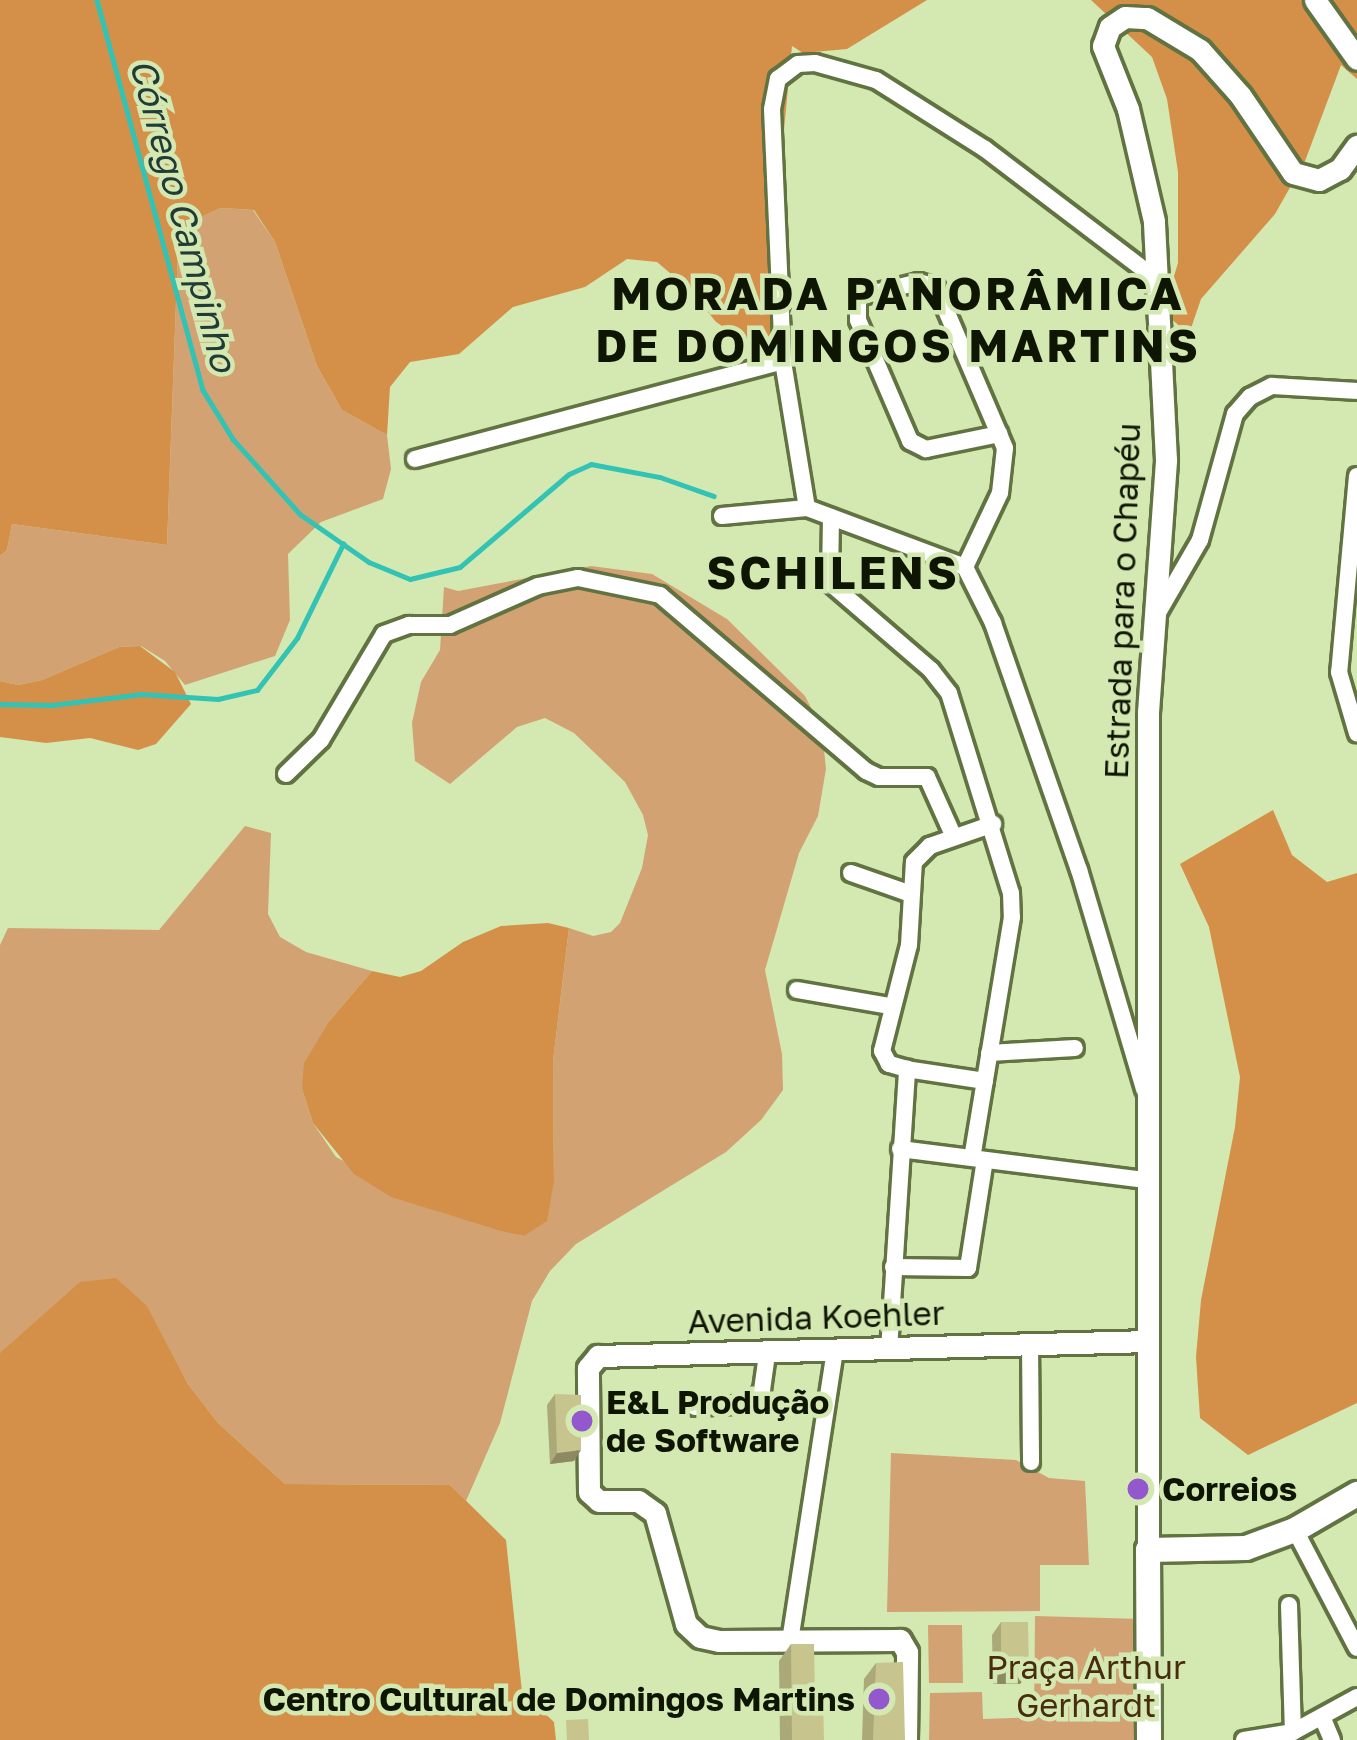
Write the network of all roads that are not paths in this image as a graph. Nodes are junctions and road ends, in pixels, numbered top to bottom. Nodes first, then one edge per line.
1 (1315, 0) edge
2 (1357, 59) edge
3 (1357, 146) edge
4 (1155, 278) junction
5 (783, 362) junction
6 (1357, 391) edge
7 (998, 434) junction
8 (415, 459) dead end
9 (1357, 476) edge
10 (807, 508) junction
11 (722, 516) dead end
12 (831, 517) junction
13 (965, 567) junction
14 (1159, 611) junction
15 (1357, 733) edge
16 (286, 774) dead end
17 (993, 824) junction
18 (954, 836) junction
19 (851, 873) dead end
20 (911, 894) junction
21 (797, 990) dead end
22 (890, 1006) junction
23 (1075, 1048) dead end
24 (989, 1053) junction
25 (907, 1070) junction
26 (985, 1081) junction
27 (1144, 1090) junction
28 (899, 1149) junction
29 (978, 1159) junction
30 (1146, 1180) junction
31 (893, 1267) junction
32 (1148, 1341) junction
33 (1030, 1342) junction
34 (889, 1350) junction
35 (835, 1351) junction
36 (767, 1353) junction
37 (695, 1407) dead end
38 (1031, 1462) dead end
39 (1357, 1494) edge
40 (1295, 1530) junction
41 (1148, 1550) junction
42 (1289, 1605) dead end
43 (790, 1641) junction
44 (1357, 1648) edge
45 (1357, 1697) edge
46 (1323, 1720) junction
47 (1293, 1732) junction
48 (906, 1740) edge
49 (1149, 1740) edge
50 (1244, 1740) edge
51 (1332, 1740) edge

1 - 2 street
3 - 4 street, Estrada para o Chapéu
4 - 5 street
4 - 14 street, Estrada para o Chapéu
5 - 8 street
5 - 10 street
6 - 14 street
7 - 7 street
7 - 13 street
9 - 15 street
10 - 11 street
10 - 12 street
12 - 13 street
12 - 17 street
13 - 27 street
14 - 27 street, Estrada para o Chapéu
16 - 18 street
17 - 18 street
17 - 24 street
18 - 20 street
19 - 20 street
20 - 22 street
21 - 22 street
22 - 25 street
23 - 24 street
24 - 26 street
25 - 26 street
25 - 28 street
26 - 29 street
27 - 30 street, Estrada para o Chapéu
28 - 29 street
28 - 31 street
29 - 30 street
29 - 31 street
30 - 32 street, Estrada para o Chapéu
31 - 34 street
32 - 33 street, Avenida Koehler
32 - 41 street, Estrada para o Chapéu
33 - 34 street, Avenida Koehler
33 - 38 street
34 - 35 street, Avenida Koehler
35 - 36 street, Avenida Koehler
35 - 43 street
36 - 37 street
36 - 43 street, Avenida Koehler
39 - 40 main road
40 - 41 main road
40 - 44 street
41 - 49 main road
42 - 47 street
43 - 48 street
45 - 46 street
46 - 47 street
46 - 51 street
47 - 50 street

